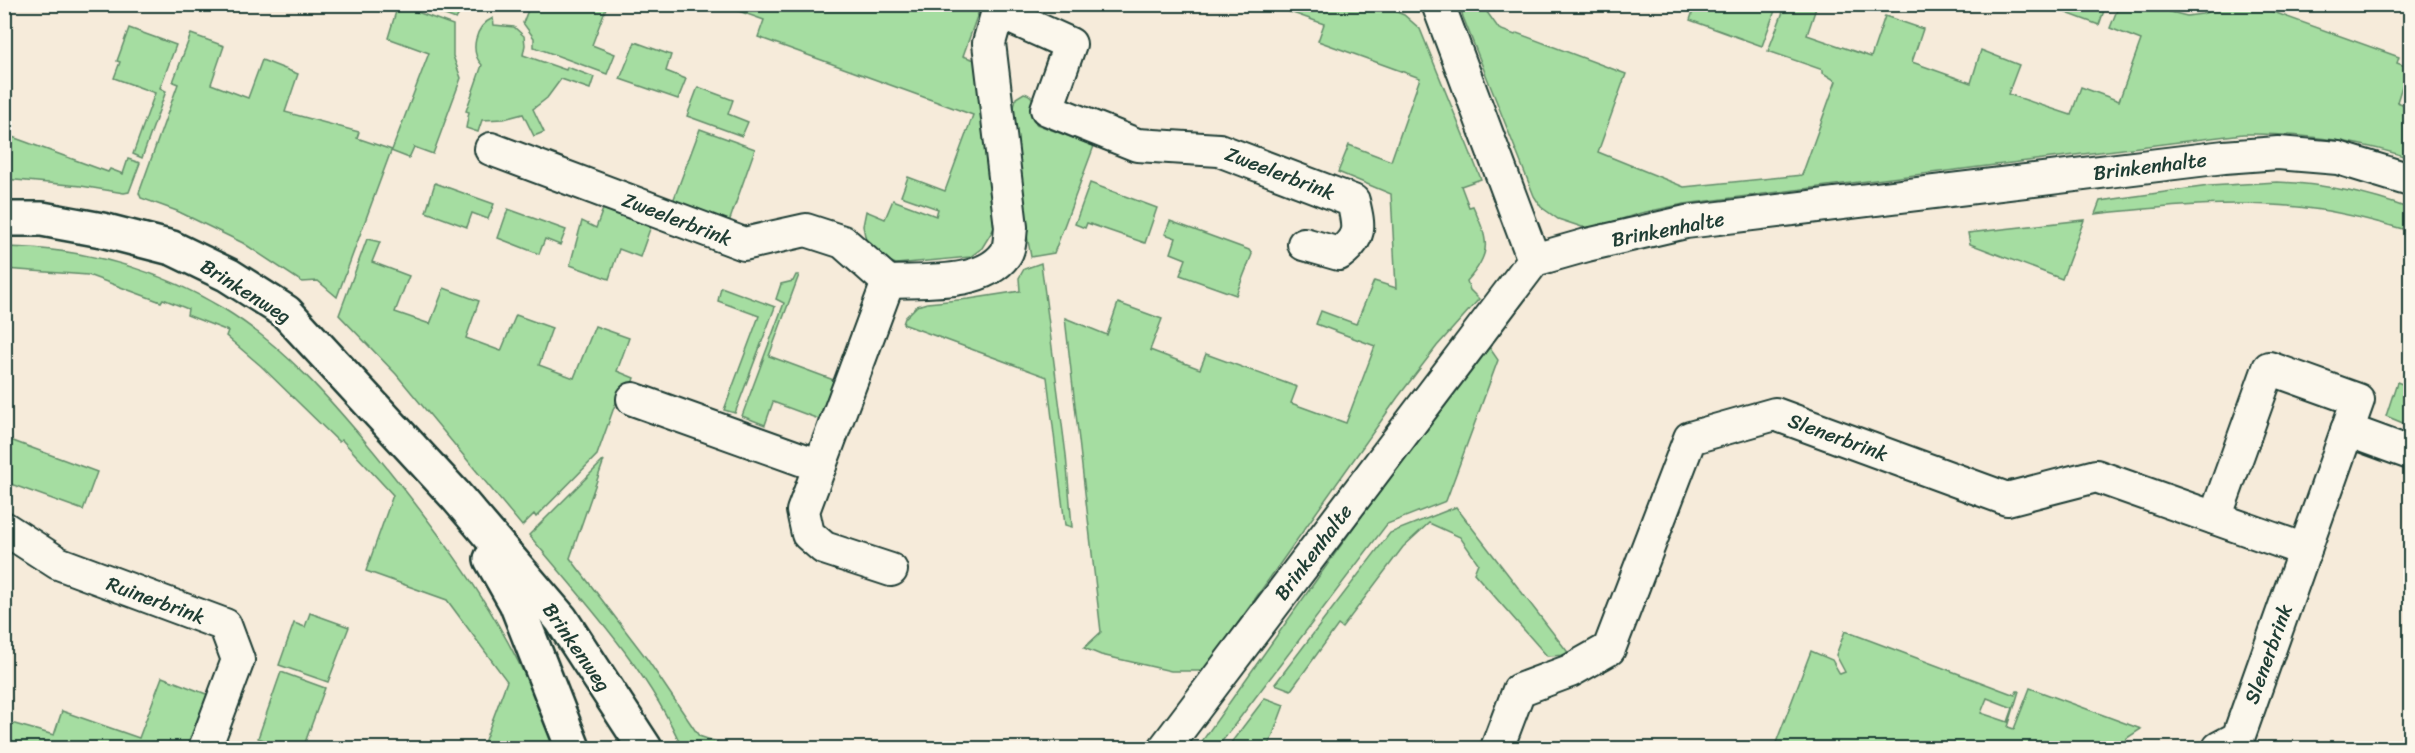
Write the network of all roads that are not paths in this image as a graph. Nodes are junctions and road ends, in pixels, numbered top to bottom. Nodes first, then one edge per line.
1 (1438, 4) edge
2 (998, 8) edge
3 (491, 149) dead end
4 (2410, 180) edge
5 (4, 219) edge
6 (1304, 244) dead end
7 (1534, 260) junction
8 (888, 282) junction
9 (633, 399) dead end
10 (2347, 430) junction
11 (2410, 453) edge
12 (820, 466) junction
13 (455, 495) junction
14 (2216, 518) junction
15 (4, 528) edge
16 (2305, 550) junction
17 (891, 570) dead end
18 (205, 748) edge
19 (573, 748) edge
20 (645, 748) edge
21 (1166, 748) edge
22 (1497, 748) edge
23 (2219, 748) edge

1 - 7 street
2 - 6 street, Zweelerbrink
2 - 8 street, Zweelerbrink
3 - 8 street, Zweelerbrink
4 - 7 street, Brinkenhalte
5 - 13 street, Brinkenweg
7 - 21 street, Brinkenhalte
8 - 12 street
9 - 12 street
10 - 11 street
10 - 14 street, Slenerbrink
10 - 16 street, Slenerbrink
12 - 17 street
13 - 19 street, Brinkenweg
13 - 20 street, Brinkenweg
14 - 16 street, Slenerbrink
14 - 22 street, Slenerbrink
15 - 18 street, Ruinerbrink
16 - 23 street, Slenerbrink

